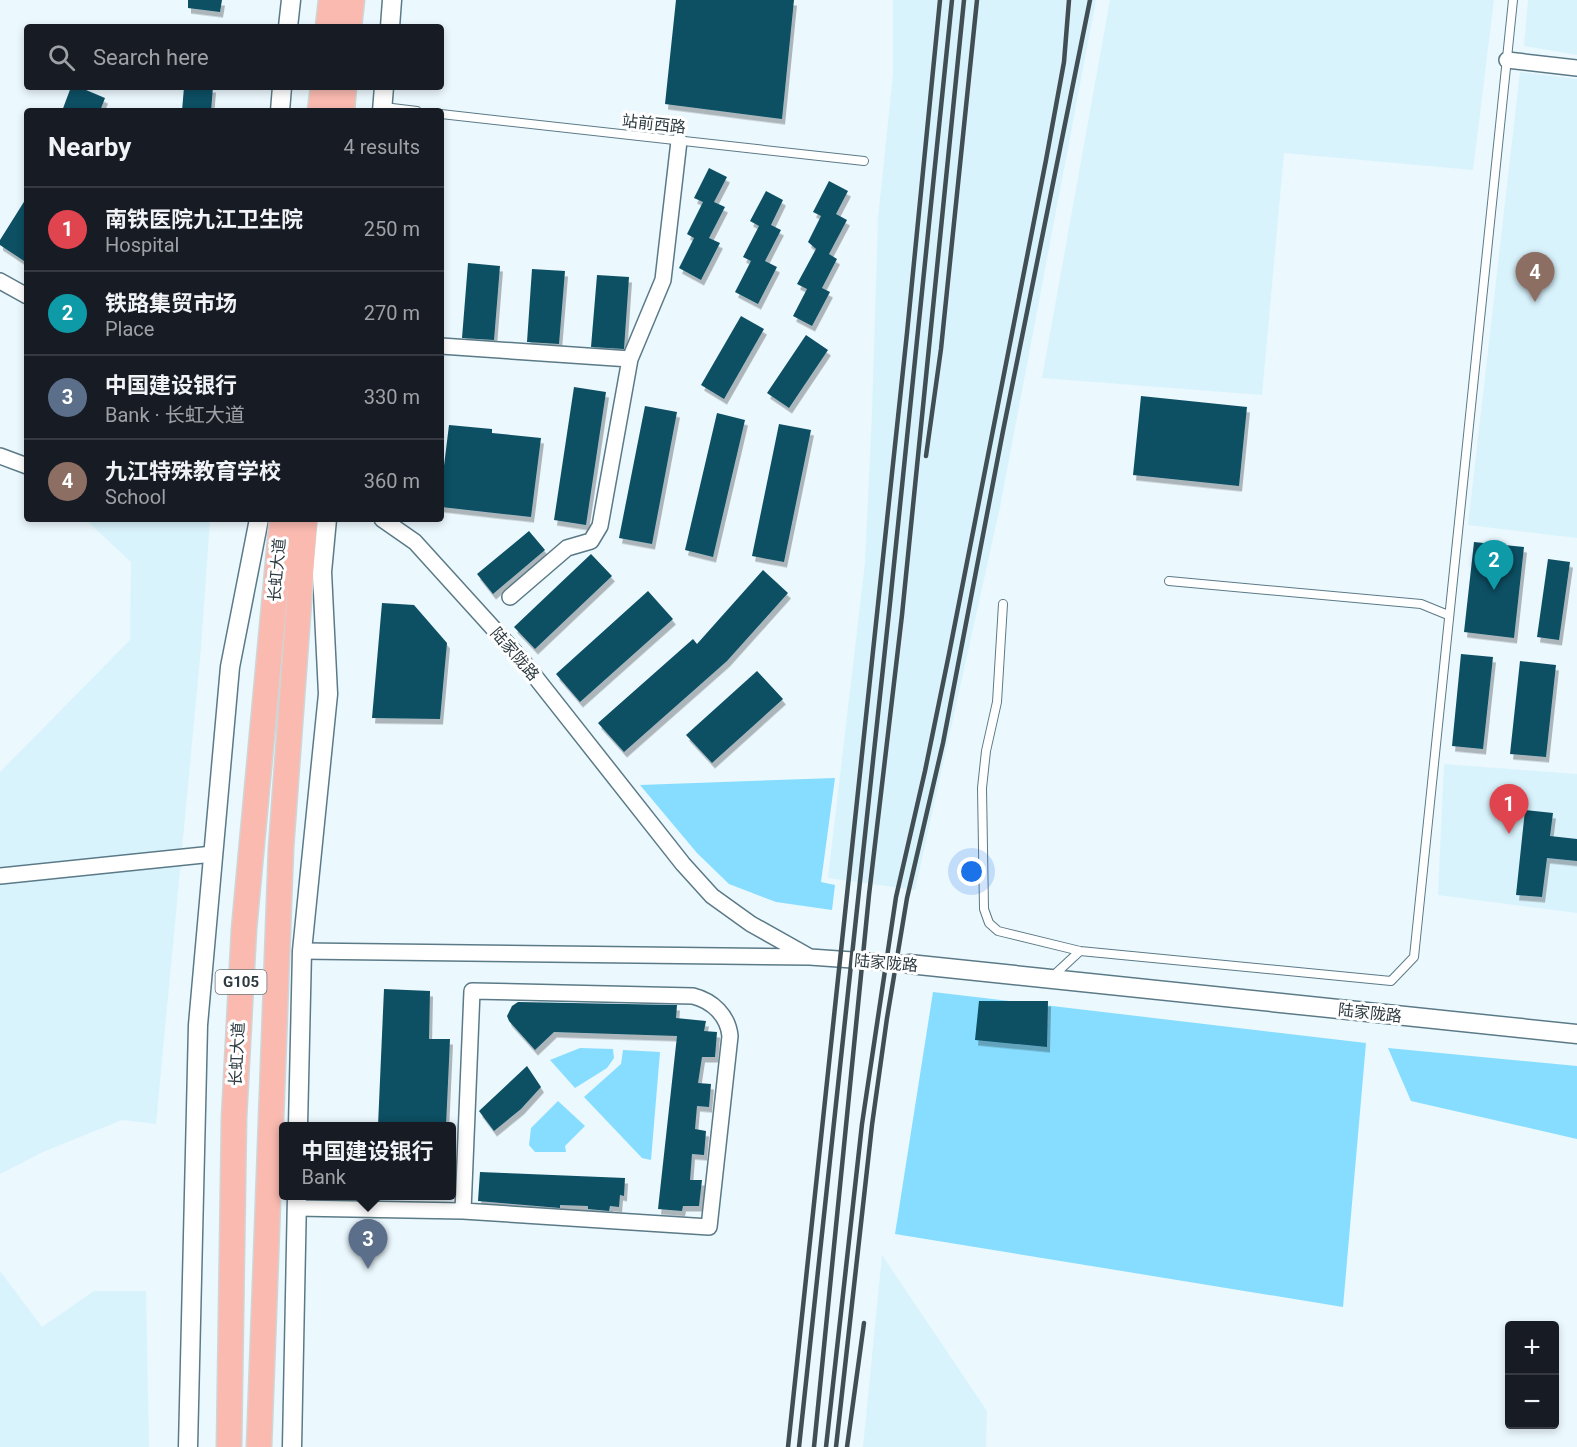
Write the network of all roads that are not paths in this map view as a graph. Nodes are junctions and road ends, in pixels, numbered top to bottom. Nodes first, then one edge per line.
1 (291, 0) edge
2 (331, 0) edge
3 (352, 0) edge
4 (392, 0) edge
5 (1513, 0) edge
6 (288, 24) edge
7 (328, 24) edge
8 (349, 24) edge
9 (390, 24) edge
10 (1508, 60) junction
11 (1577, 68) edge
12 (282, 90) edge
13 (322, 90) edge
14 (344, 90) edge
15 (384, 90) edge
16 (280, 108) edge
17 (320, 108) edge
18 (342, 108) edge
19 (382, 108) edge
20 (444, 114) edge
21 (679, 141) junction
22 (864, 161) dead end
23 (0, 281) edge
24 (24, 294) edge
25 (444, 346) edge
26 (630, 359) junction
27 (0, 456) edge
28 (24, 465) edge
29 (258, 522) edge
30 (282, 522) edge
31 (305, 522) edge
32 (327, 522) edge
33 (386, 522) edge
34 (1169, 581) dead end
35 (510, 597) dead end
36 (1003, 604) dead end
37 (1448, 615) junction
38 (213, 854) junction
39 (0, 876) edge
40 (302, 951) junction
41 (1080, 951) junction
42 (810, 957) junction
43 (909, 964) joint
44 (1050, 979) junction
45 (1577, 1034) edge
46 (298, 1122) edge
47 (297, 1202) edge
48 (463, 1211) junction
49 (188, 1447) edge
50 (230, 1447) edge
51 (259, 1447) edge
52 (292, 1447) edge

1 - 6 street
2 - 7 highway
3 - 8 highway
4 - 9 street
5 - 10 lane
10 - 11 street
10 - 37 lane
12 - 16 street
13 - 17 highway
14 - 18 highway
15 - 19 street
20 - 21 lane, 站前西路
21 - 22 lane, 站前西路
21 - 26 street
23 - 24 street
25 - 26 street
26 - 35 street
27 - 28 street
29 - 38 street
30 - 50 highway, 长虹大道 / G105
31 - 51 highway, 长虹大道 / G105
32 - 40 street
33 - 42 street, 陆家陇路
34 - 37 lane
36 - 41 lane
37 - 41 lane
38 - 39 street
38 - 49 street
40 - 42 street
40 - 46 street
41 - 44 lane
42 - 43 street, 陆家陇路
43 - 44 street, 陆家陇路
44 - 45 street, 陆家陇路
47 - 48 street
47 - 52 street
48 - 48 street

